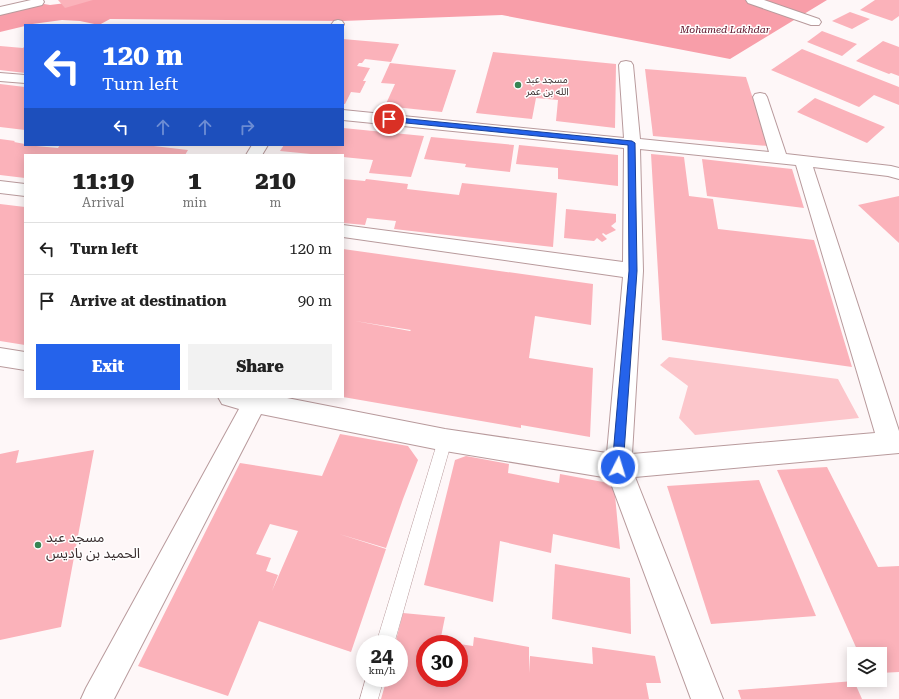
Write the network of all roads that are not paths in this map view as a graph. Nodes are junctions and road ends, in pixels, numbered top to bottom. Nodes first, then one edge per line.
1 (37, 0) edge
2 (752, 0) edge
3 (0, 11) edge
4 (815, 22) dead end
5 (626, 65) dead end
6 (0, 77) edge
7 (24, 79) edge
8 (760, 97) dead end
9 (344, 115) edge
10 (632, 143) junction
11 (779, 158) junction
12 (803, 161) junction
13 (899, 174) edge
14 (0, 187) edge
15 (24, 190) edge
16 (344, 231) edge
17 (633, 271) junction
18 (0, 358) edge
19 (24, 361) edge
20 (243, 400) edge
21 (445, 440) junction
22 (895, 442) edge
23 (618, 467) junction
24 (388, 635) edge
25 (372, 687) edge
26 (97, 699) edge
27 (369, 699) edge
28 (707, 699) edge

1 - 3 street
2 - 4 street
5 - 10 street
6 - 7 street
8 - 11 street
9 - 10 street
10 - 11 street
10 - 17 street
11 - 12 street
12 - 13 street
12 - 22 street
14 - 15 street
16 - 17 street
17 - 23 street
18 - 19 street
20 - 21 street
20 - 26 street
21 - 23 street
21 - 24 lane
22 - 23 street
23 - 28 street
25 - 27 lane

